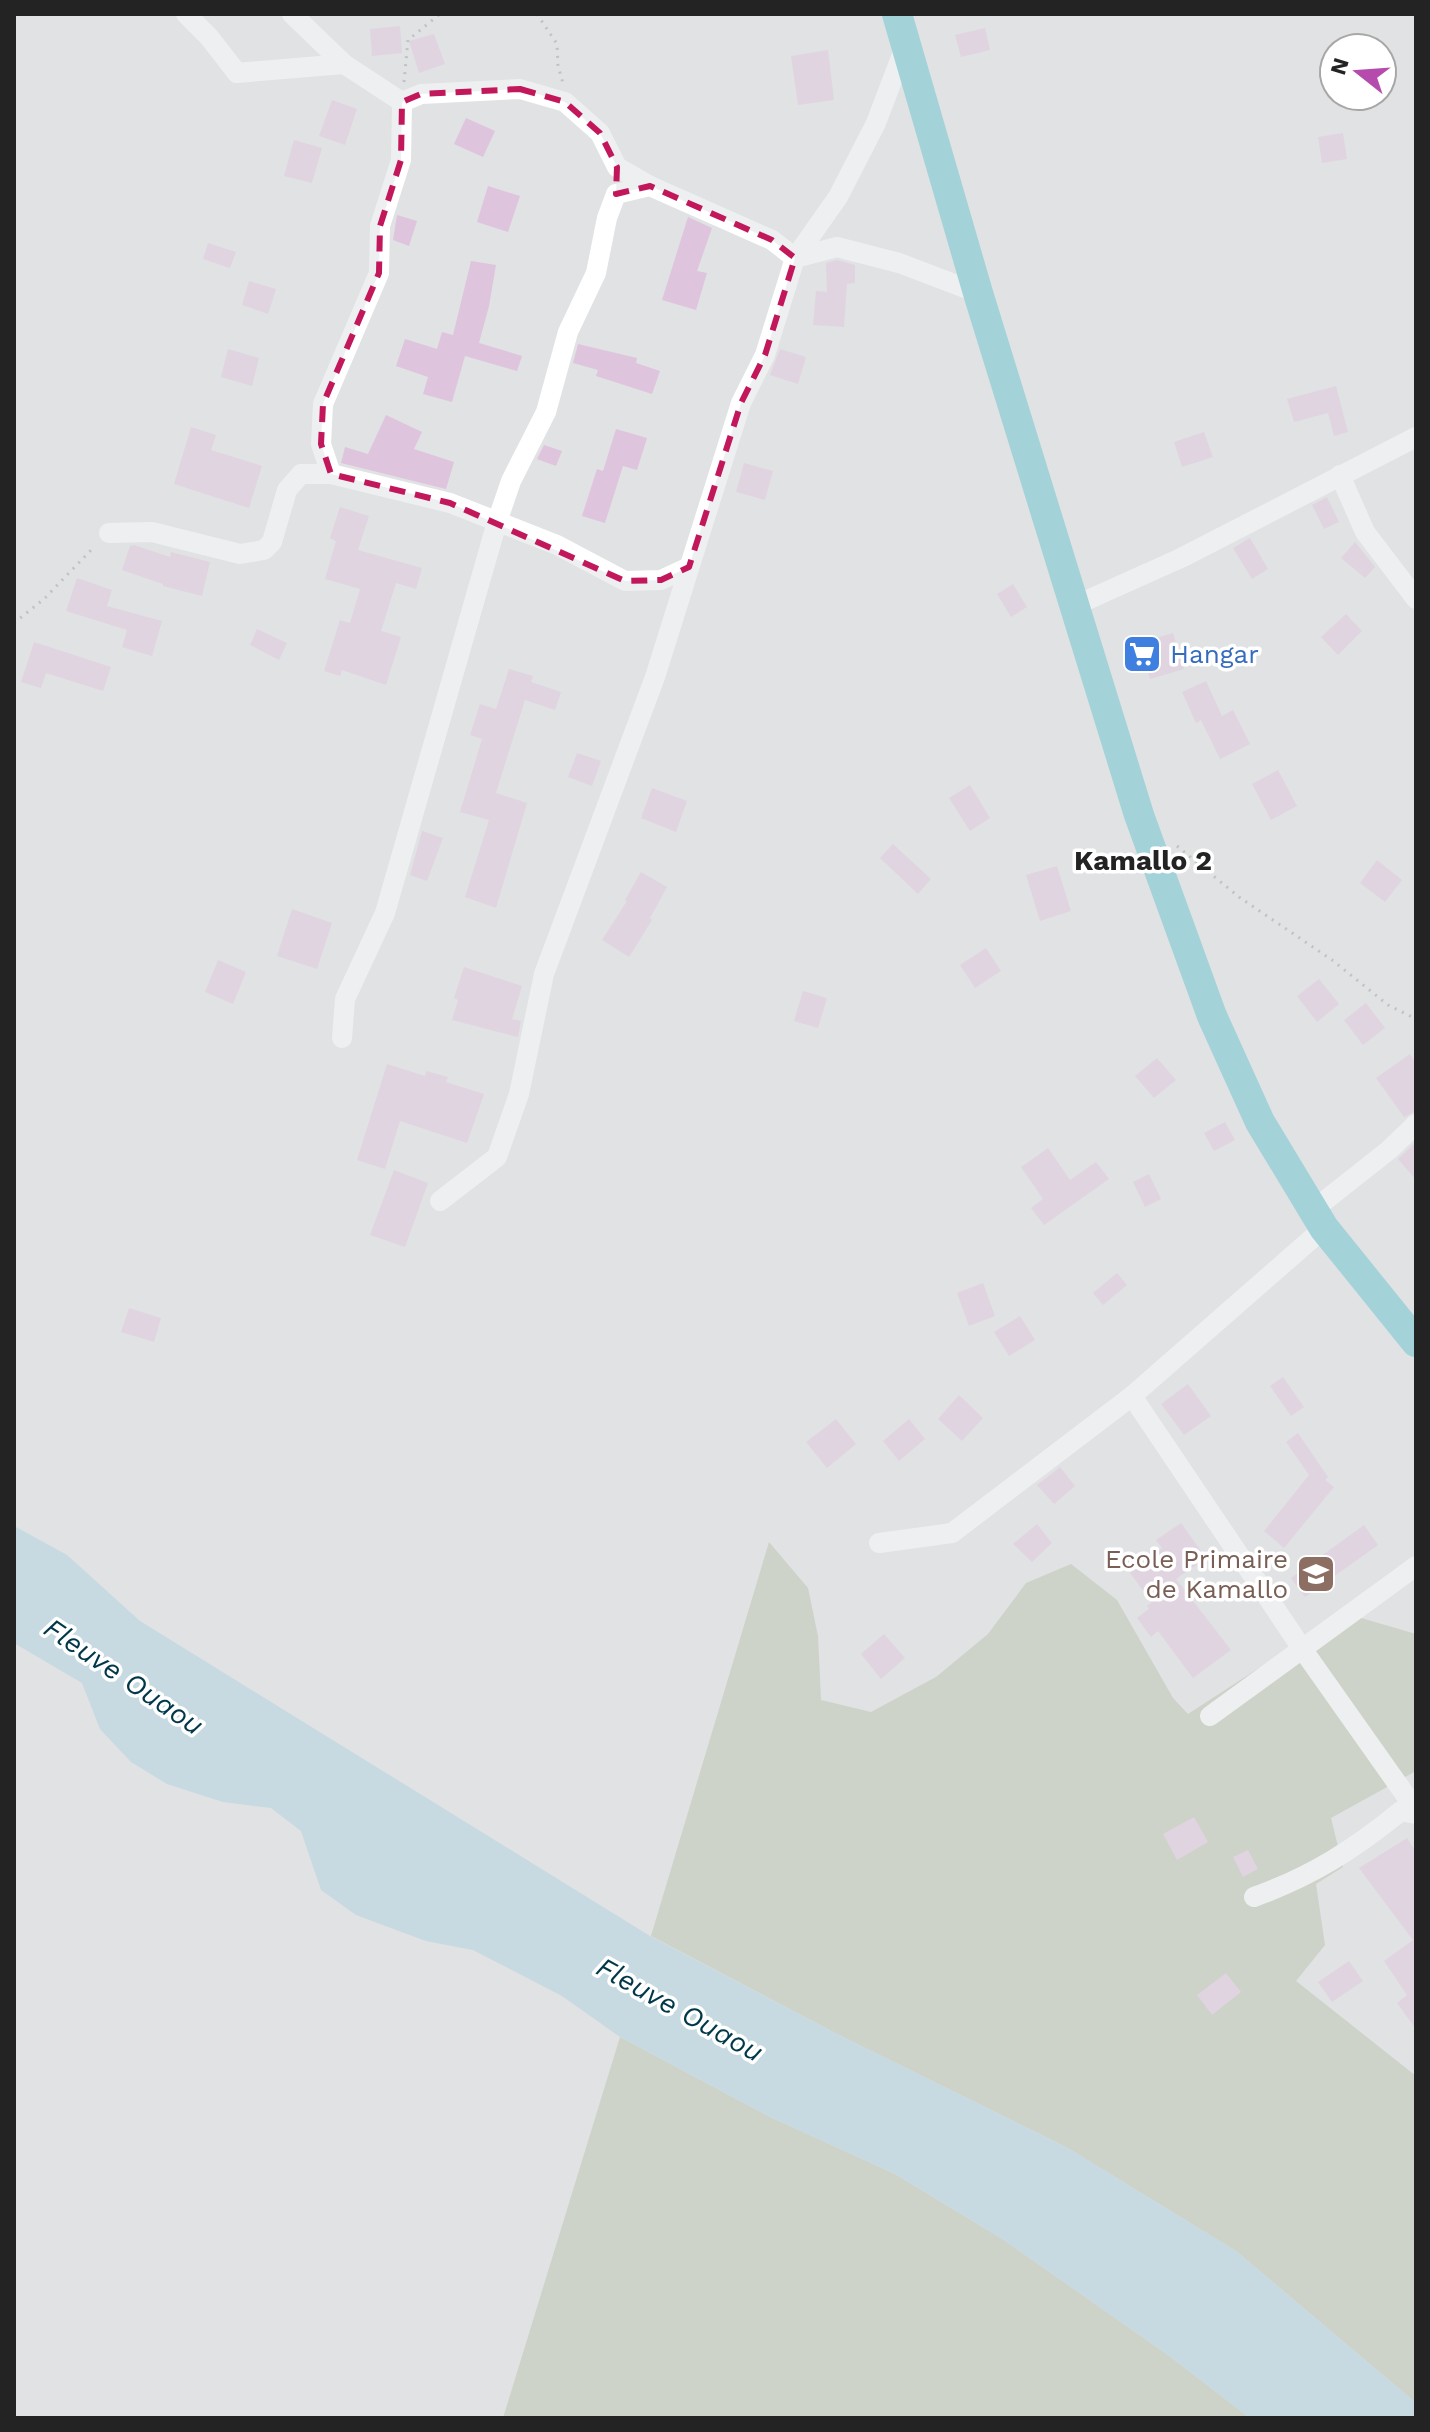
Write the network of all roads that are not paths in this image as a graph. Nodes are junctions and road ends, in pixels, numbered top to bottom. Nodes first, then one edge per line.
1 (186, 14) edge
2 (292, 14) edge
3 (897, 14) edge
4 (906, 44) junction
5 (344, 64) junction
6 (402, 102) junction
7 (617, 167) junction
8 (650, 186) junction
9 (616, 194) junction
10 (795, 258) junction
11 (978, 293) junction
12 (1416, 437) edge
13 (331, 474) junction
14 (1340, 475) junction
15 (497, 522) junction
16 (109, 533) road end
17 (689, 567) junction
18 (1416, 599) edge
19 (1074, 606) junction
20 (342, 1038) dead end
21 (1416, 1124) edge
22 (440, 1201) dead end
23 (1318, 1219) junction
24 (1416, 1342) edge
25 (1132, 1396) junction
26 (879, 1543) dead end
27 (1416, 1566) edge
28 (1303, 1650) junction
29 (1210, 1716) dead end
30 (1416, 1812) edge
31 (1254, 1897) dead end

1 - 5 street
2 - 5 street
3 - 4 highway
4 - 10 street
4 - 11 highway
5 - 6 street
6 - 7 street
6 - 13 street
7 - 8 street
7 - 9 street
8 - 9 street
8 - 10 street
9 - 15 street
10 - 11 street
10 - 17 street
11 - 19 highway
12 - 14 street
13 - 15 street
13 - 16 street
14 - 18 street
14 - 19 street
15 - 17 street
15 - 20 street
17 - 22 street
19 - 23 highway
21 - 23 street
23 - 24 highway
23 - 25 street
25 - 26 street
25 - 28 street
27 - 28 street
28 - 29 street
28 - 30 street
30 - 31 street

